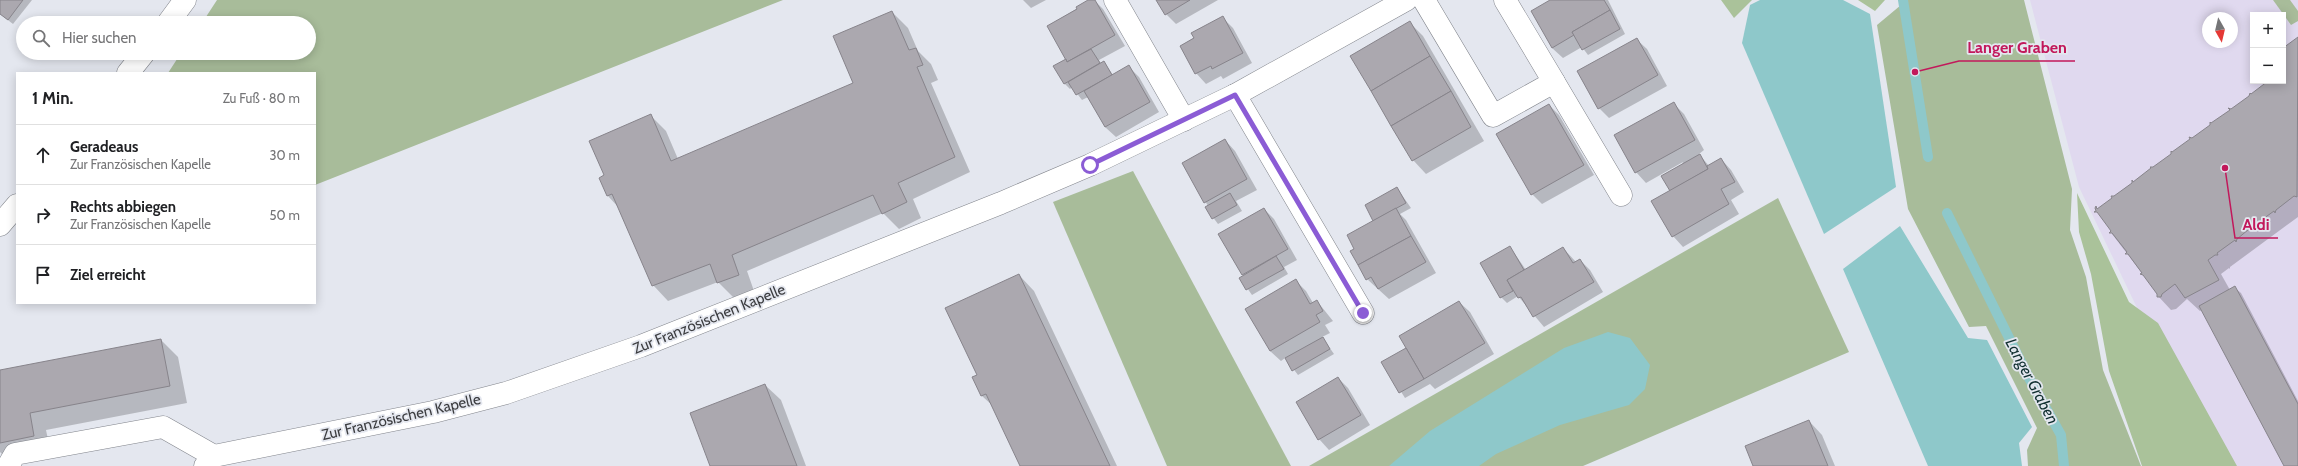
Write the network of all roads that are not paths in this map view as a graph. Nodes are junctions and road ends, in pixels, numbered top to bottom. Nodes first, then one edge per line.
1 (185, 0) edge
2 (1115, 0) edge
3 (1406, 0) edge
4 (1424, 0) edge
5 (1505, 0) edge
6 (173, 16) edge
7 (138, 60) edge
8 (129, 72) edge
9 (1554, 82) junction
10 (1235, 95) junction
11 (1184, 120) junction
12 (1621, 195) dead end
13 (16, 206) edge
14 (0, 225) edge
15 (1363, 313) dead end
16 (209, 461) edge
17 (8, 466) edge

1 - 6 street
2 - 11 street
3 - 10 street, Zur Französischen Kapelle
4 - 9 street
5 - 9 street
7 - 8 street
9 - 12 street
10 - 11 street, Zur Französischen Kapelle
10 - 15 street
11 - 16 street, Zur Französischen Kapelle
13 - 14 street
16 - 17 street, Zur Französischen Kapelle

